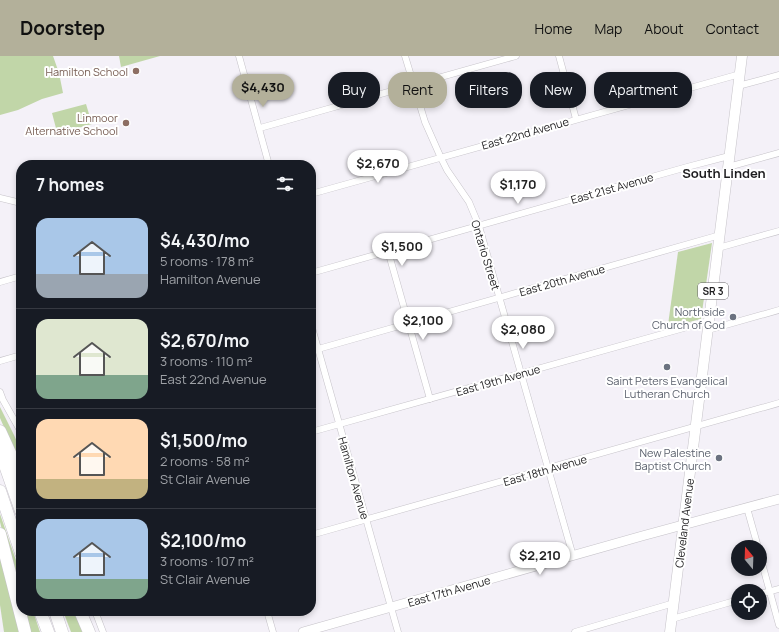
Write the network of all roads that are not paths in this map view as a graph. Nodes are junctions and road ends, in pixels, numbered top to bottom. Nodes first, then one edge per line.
1 (239, 56) edge
2 (405, 56) edge
3 (516, 56) edge
4 (559, 56) edge
5 (742, 56) edge
6 (409, 72) edge
7 (740, 74) junction
8 (447, 75) edge
9 (779, 75) edge
10 (738, 86) junction
11 (388, 92) edge
12 (420, 108) edge
13 (576, 119) junction
14 (260, 128) junction
15 (779, 153) edge
16 (729, 156) junction
17 (441, 158) junction
18 (268, 160) edge
19 (728, 167) junction
20 (316, 193) edge
21 (0, 198) edge
22 (16, 202) edge
23 (479, 226) junction
24 (779, 231) edge
25 (720, 235) junction
26 (718, 248) junction
27 (388, 251) junction
28 (316, 272) edge
29 (16, 277) edge
30 (0, 282) edge
31 (499, 298) junction
32 (779, 310) edge
33 (409, 323) junction
34 (708, 325) junction
35 (316, 342) edge
36 (318, 349) junction
37 (16, 356) edge
38 (0, 361) edge
39 (520, 374) junction
40 (0, 392) edge
41 (430, 399) junction
42 (779, 403) edge
43 (16, 423) edge
44 (339, 424) junction
45 (696, 427) junction
46 (316, 431) edge
47 (0, 432) edge
48 (0, 451) edge
49 (16, 466) edge
50 (547, 469) junction
51 (0, 491) edge
52 (16, 497) edge
53 (779, 499) edge
54 (747, 508) junction
55 (366, 520) junction
56 (684, 525) junction
57 (0, 534) edge
58 (316, 534) edge
59 (16, 538) edge
60 (756, 540) edge
61 (573, 556) junction
62 (766, 576) edge
63 (779, 589) edge
64 (770, 592) junction
65 (767, 593) edge
66 (16, 597) edge
67 (731, 602) edge
68 (674, 603) junction
69 (390, 608) junction
70 (21, 616) edge
71 (42, 616) edge
72 (57, 616) edge
73 (82, 616) edge
74 (97, 616) edge
75 (269, 616) edge
76 (672, 619) junction
77 (779, 625) edge
78 (25, 632) edge
79 (48, 632) edge
80 (62, 632) edge
81 (89, 632) edge
82 (103, 632) edge
83 (273, 632) edge
84 (303, 632) edge
85 (398, 632) edge
86 (575, 632) edge
87 (670, 632) edge

1 - 14 street
2 - 6 street, Ontario Street
3 - 8 street
4 - 13 street
5 - 7 main road, Cleveland Avenue / SR 3
7 - 10 main road, Cleveland Avenue / SR 3
7 - 13 street, East 22nd Avenue
9 - 10 street
10 - 16 main road, Cleveland Avenue / SR 3
11 - 14 street
12 - 17 street, Ontario Street
13 - 17 street, East 22nd Avenue
14 - 18 street
15 - 19 street
16 - 19 main road, Cleveland Avenue / SR 3
16 - 23 street, East 21st Avenue
17 - 20 street, East 22nd Avenue
17 - 23 street, Ontario Street
19 - 25 main road, Cleveland Avenue / SR 3
21 - 22 street
23 - 27 street, East 21st Avenue
23 - 31 street, Ontario Street
24 - 26 street
25 - 26 main road, Cleveland Avenue / SR 3
25 - 31 street, East 20th Avenue
26 - 34 main road, Cleveland Avenue / SR 3
27 - 28 street, East 21st Avenue
27 - 33 street
29 - 30 street
31 - 33 street, East 20th Avenue
31 - 39 street, Ontario Street
32 - 34 street, East 19th Avenue
33 - 36 street, East 20th Avenue
33 - 41 street
34 - 39 street, East 19th Avenue
34 - 45 main road, Cleveland Avenue / SR 3
35 - 36 street, Hamilton Avenue
36 - 44 street, Hamilton Avenue
37 - 38 street
39 - 41 street, East 19th Avenue
39 - 50 street, Ontario Street
40 - 43 street
41 - 44 street, East 19th Avenue
42 - 45 street, East 18th Avenue
44 - 46 street, East 19th Avenue
44 - 55 street, Hamilton Avenue
45 - 50 street, East 18th Avenue
45 - 56 main road, Cleveland Avenue / SR 3
47 - 49 highway
48 - 52 highway
50 - 55 street, East 18th Avenue
50 - 61 street, Ontario Street
51 - 59 highway
53 - 54 street, East 17th Avenue
54 - 56 street, East 17th Avenue
54 - 60 street
55 - 58 street, East 18th Avenue
55 - 69 street, Hamilton Avenue
56 - 61 street, East 17th Avenue
56 - 68 main road, Cleveland Avenue / SR 3
57 - 66 highway
61 - 69 street, East 17th Avenue
62 - 64 street
63 - 64 street
64 - 65 street
64 - 77 street
67 - 76 street
68 - 76 main road, Cleveland Avenue / SR 3
68 - 86 street
69 - 84 street, East 17th Avenue
69 - 85 street, Hamilton Avenue
70 - 78 highway
71 - 79 highway
72 - 80 highway
73 - 81 highway
74 - 82 street
75 - 83 street
76 - 87 main road, Cleveland Avenue / SR 3

